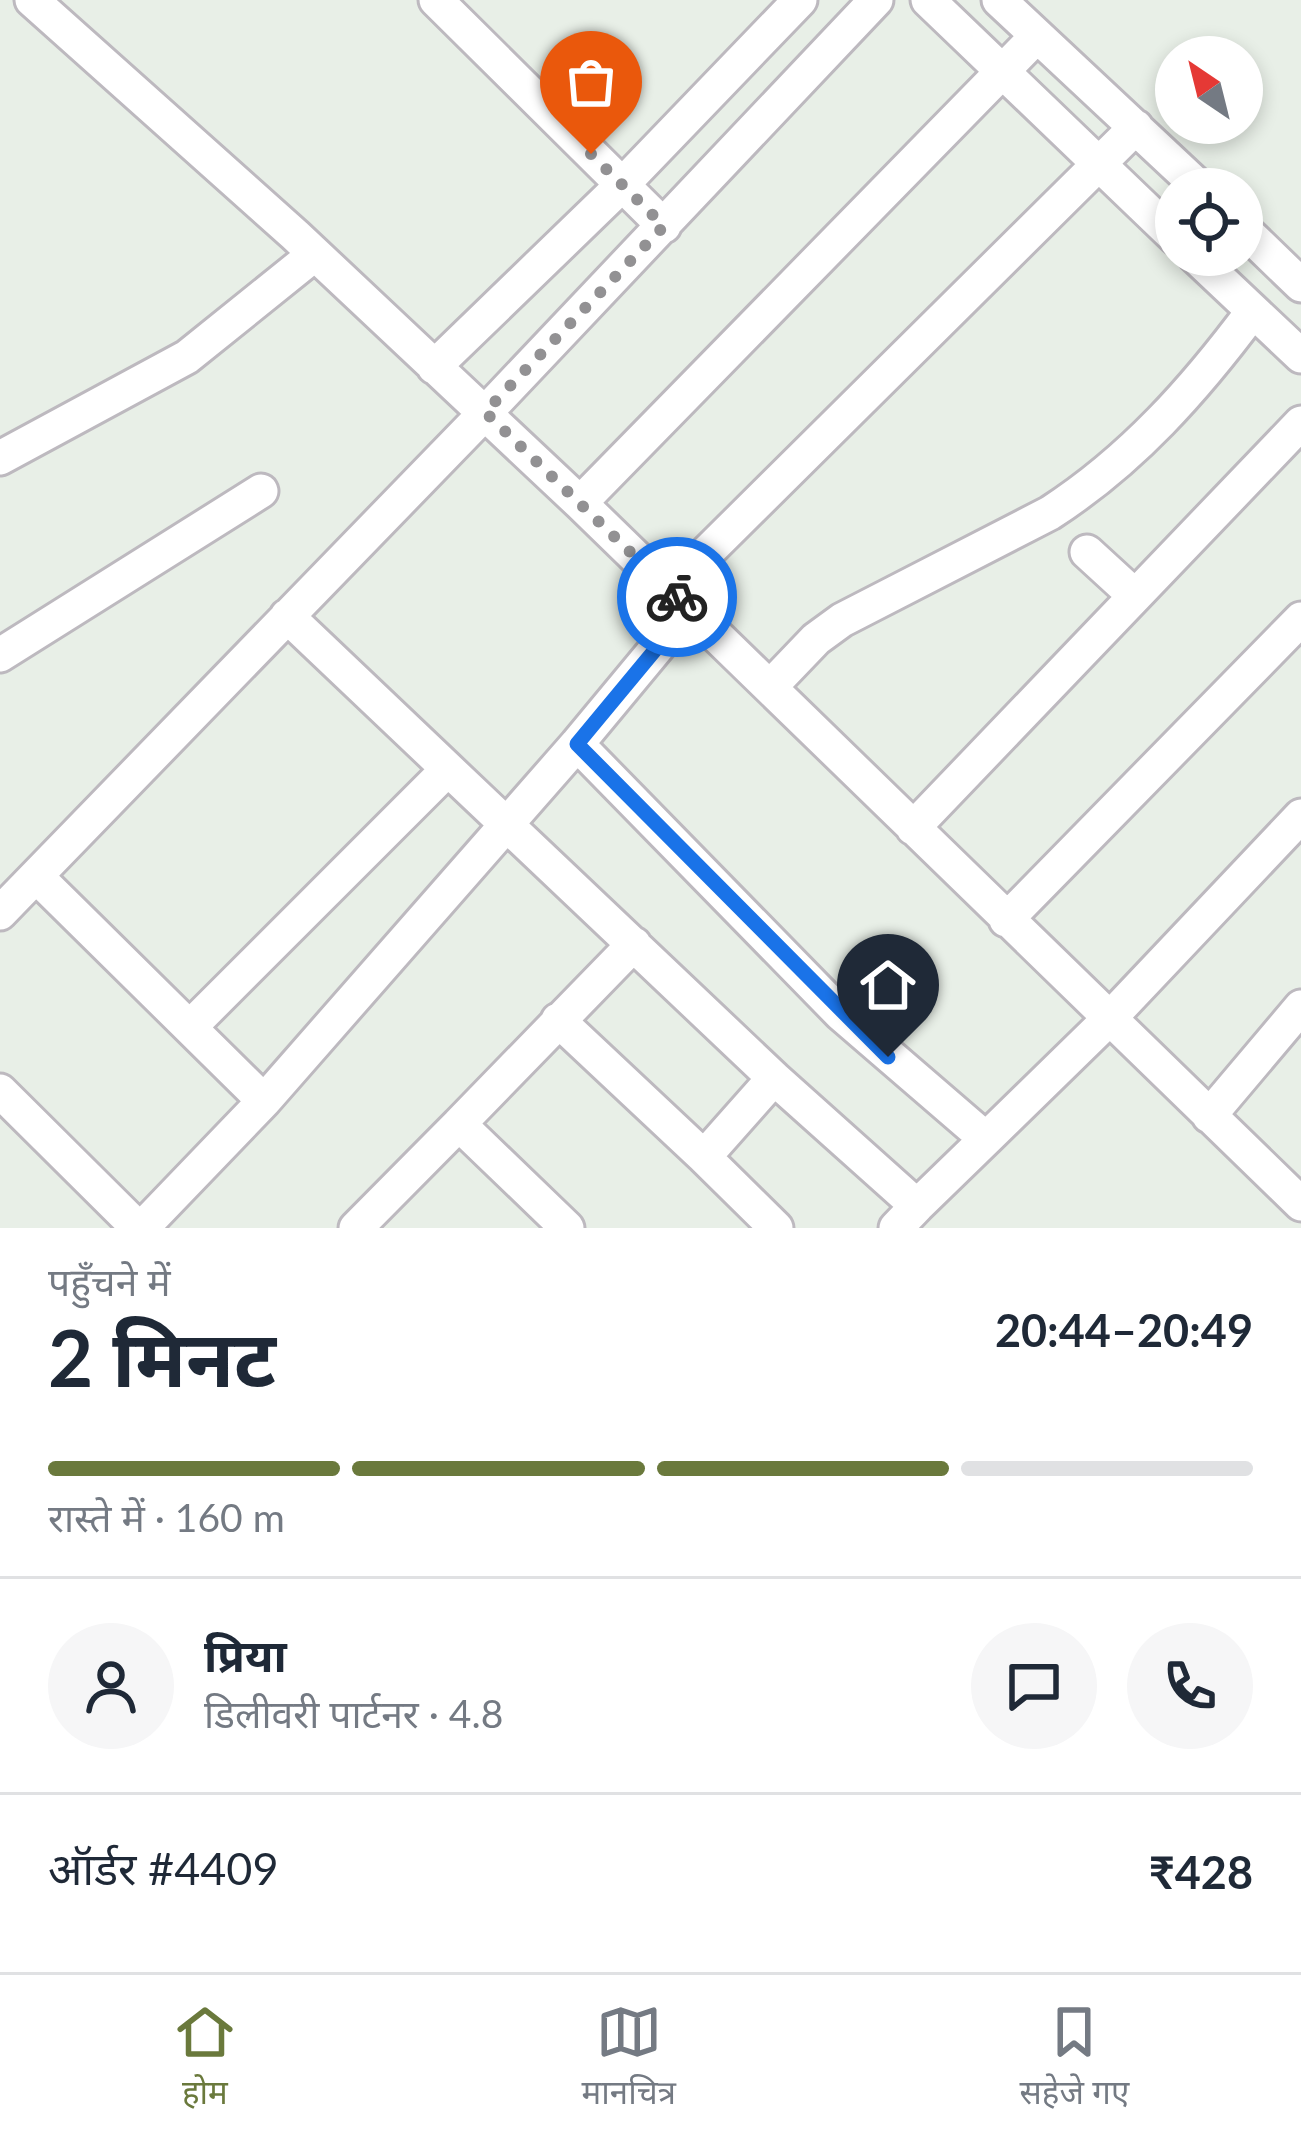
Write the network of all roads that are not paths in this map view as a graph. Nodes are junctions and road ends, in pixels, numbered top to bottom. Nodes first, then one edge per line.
1 (32, 0) edge
2 (436, 0) edge
3 (800, 0) edge
4 (876, 0) edge
5 (928, 0) edge
6 (999, 0) edge
7 (1037, 36) junction
8 (1001, 73) junction
9 (1136, 127) junction
10 (1100, 166) junction
11 (1179, 168) edge
12 (622, 185) junction
13 (1155, 218) edge
14 (664, 226) junction
15 (1263, 248) edge
16 (315, 254) junction
17 (1216, 276) edge
18 (1301, 285) edge
19 (1253, 311) junction
20 (1301, 356) edge
21 (434, 367) junction
22 (485, 412) junction
23 (1301, 423) edge
24 (0, 458) edge
25 (261, 491) dead end
26 (580, 503) junction
27 (1087, 552) dead end
28 (1135, 596) junction
29 (679, 599) junction
30 (286, 616) junction
31 (1301, 619) edge
32 (0, 655) edge
33 (770, 687) junction
34 (577, 744) junction
35 (448, 769) junction
36 (1301, 816) edge
37 (506, 826) junction
38 (913, 828) junction
39 (36, 876) junction
40 (0, 913) edge
41 (1006, 920) junction
42 (634, 944) junction
43 (1301, 1007) edge
44 (1109, 1019) junction
45 (558, 1020) junction
46 (190, 1028) junction
47 (774, 1078) junction
48 (0, 1091) edge
49 (264, 1101) junction
50 (1209, 1115) junction
51 (459, 1124) junction
52 (986, 1139) junction
53 (704, 1157) junction
54 (1301, 1204) edge
55 (907, 1217) edge
56 (140, 1228) edge
57 (356, 1228) edge
58 (567, 1228) edge
59 (776, 1228) edge

1 - 16 street
2 - 12 street
3 - 12 street
4 - 14 street
5 - 8 street
6 - 7 street
7 - 8 street
7 - 9 street
8 - 10 street
8 - 26 street
9 - 10 street
9 - 11 street
10 - 13 street
10 - 29 street
12 - 14 street
12 - 21 street
14 - 22 street
15 - 18 street
16 - 21 street
16 - 24 street
17 - 19 street
19 - 20 street
19 - 33 street
21 - 22 street
22 - 26 street
22 - 30 street
23 - 28 street
25 - 32 street
26 - 29 street
27 - 28 street
28 - 38 street
29 - 33 street
29 - 34 street
30 - 35 street
30 - 39 street
31 - 41 street
33 - 38 street
34 - 37 street
34 - 52 street
35 - 37 street
35 - 46 street
36 - 44 street
37 - 42 street
37 - 49 street
38 - 41 street
39 - 40 street
39 - 46 street
41 - 44 street
42 - 45 street
42 - 47 street
43 - 50 street
44 - 50 street
44 - 52 street
45 - 51 street
45 - 53 street
46 - 49 street
47 - 53 street
47 - 55 street
48 - 56 street
49 - 56 street
50 - 54 street
51 - 57 street
51 - 58 street
52 - 55 street
53 - 59 street

